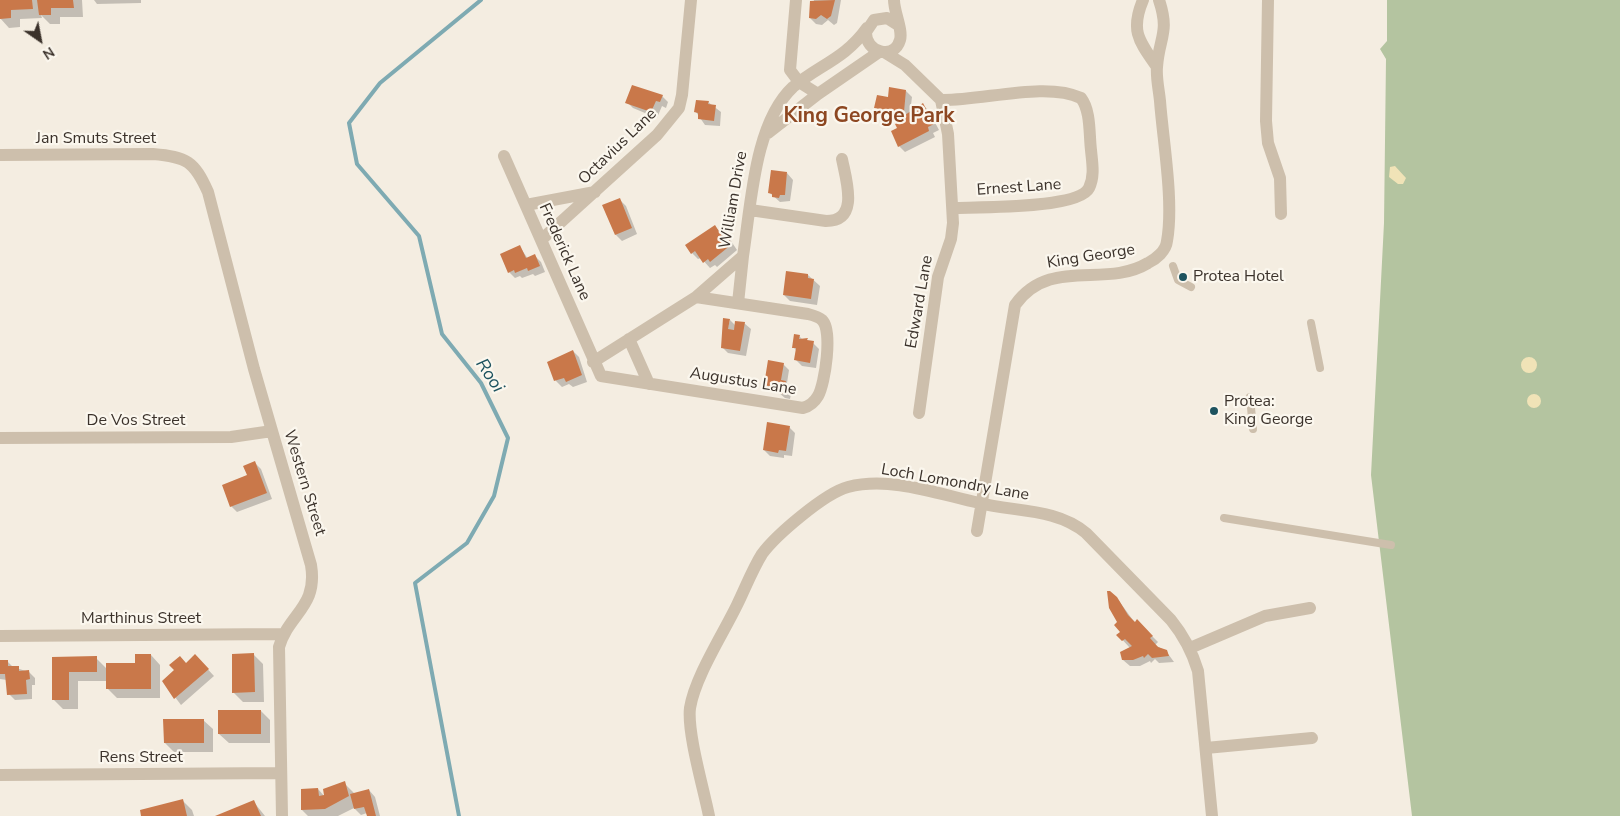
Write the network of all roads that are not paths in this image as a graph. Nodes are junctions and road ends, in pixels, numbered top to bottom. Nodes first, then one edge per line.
1 (692, 0) edge
2 (796, 0) edge
3 (892, 0) edge
4 (1143, 0) edge
5 (1158, 0) edge
6 (1268, 0) edge
7 (870, 24) junction
8 (898, 25) junction
9 (900, 40) junction
10 (882, 52) junction
11 (904, 65) junction
12 (1157, 67) junction
13 (799, 82) junction
14 (818, 94) junction
15 (941, 100) junction
16 (762, 139) junction
17 (0, 155) edge
18 (504, 156) dead end
19 (842, 159) dead end
20 (190, 162) joint
21 (595, 192) junction
22 (526, 205) junction
23 (953, 208) junction
24 (750, 210) junction
25 (1280, 214) dead end
26 (541, 240) junction
27 (743, 256) junction
28 (1172, 266) dead end
29 (1191, 287) dead end
30 (696, 296) junction
31 (738, 304) junction
32 (1311, 323) dead end
33 (629, 339) junction
34 (593, 362) junction
35 (1320, 368) dead end
36 (649, 384) junction
37 (1250, 396) dead end
38 (919, 412) dead end
39 (1254, 429) dead end
40 (272, 431) junction
41 (0, 438) edge
42 (982, 504) junction
43 (1224, 518) dead end
44 (977, 531) dead end
45 (1391, 545) dead end
46 (1310, 608) dead end
47 (283, 634) junction
48 (0, 636) edge
49 (1190, 648) junction
50 (1312, 738) dead end
51 (1206, 748) junction
52 (281, 773) junction
53 (0, 775) edge
54 (282, 816) edge
55 (710, 816) edge
56 (1212, 816) edge

1 - 21 street, Octavius Lane
2 - 13 street
3 - 7 street, William Drive
3 - 8 street
4 - 12 street
5 - 12 street, King George
6 - 25 street
7 - 8 street
7 - 10 street
7 - 13 street, William Drive
8 - 9 street
9 - 10 street
9 - 11 street
10 - 11 street
10 - 14 street
11 - 15 street
12 - 42 street, King George
13 - 14 street
13 - 16 street, William Drive
14 - 16 street
15 - 23 street, Edward Lane
15 - 23 street, Ernest Lane
16 - 24 street, William Drive
17 - 20 street, Jan Smuts Street
18 - 22 street, Frederick Lane
19 - 24 street
20 - 40 street, Western Street
21 - 22 street
21 - 26 street, Octavius Lane
22 - 26 street, Frederick Lane
23 - 38 street, Edward Lane
24 - 27 street, William Drive
26 - 34 street, Frederick Lane
27 - 30 street, William Drive
27 - 31 street
28 - 29 lane
30 - 31 street, Augustus Lane
30 - 33 street, William Drive
31 - 36 street, Augustus Lane
32 - 35 lane
33 - 34 street, William Drive
33 - 36 street
34 - 36 street, Augustus Lane
37 - 39 lane
40 - 41 street, De Vos Street
40 - 47 street, Western Street
42 - 44 street, King George
42 - 49 street, Loch Lomondry Lane
42 - 55 street, Loch Lomondry Lane
43 - 45 lane
46 - 49 street
47 - 48 street, Marthinus Street
47 - 52 street, Western Street
49 - 51 street, Loch Lomondry Lane
50 - 51 street
51 - 56 street, Loch Lomondry Lane
52 - 53 street, Rens Street
52 - 54 street, Western Street

